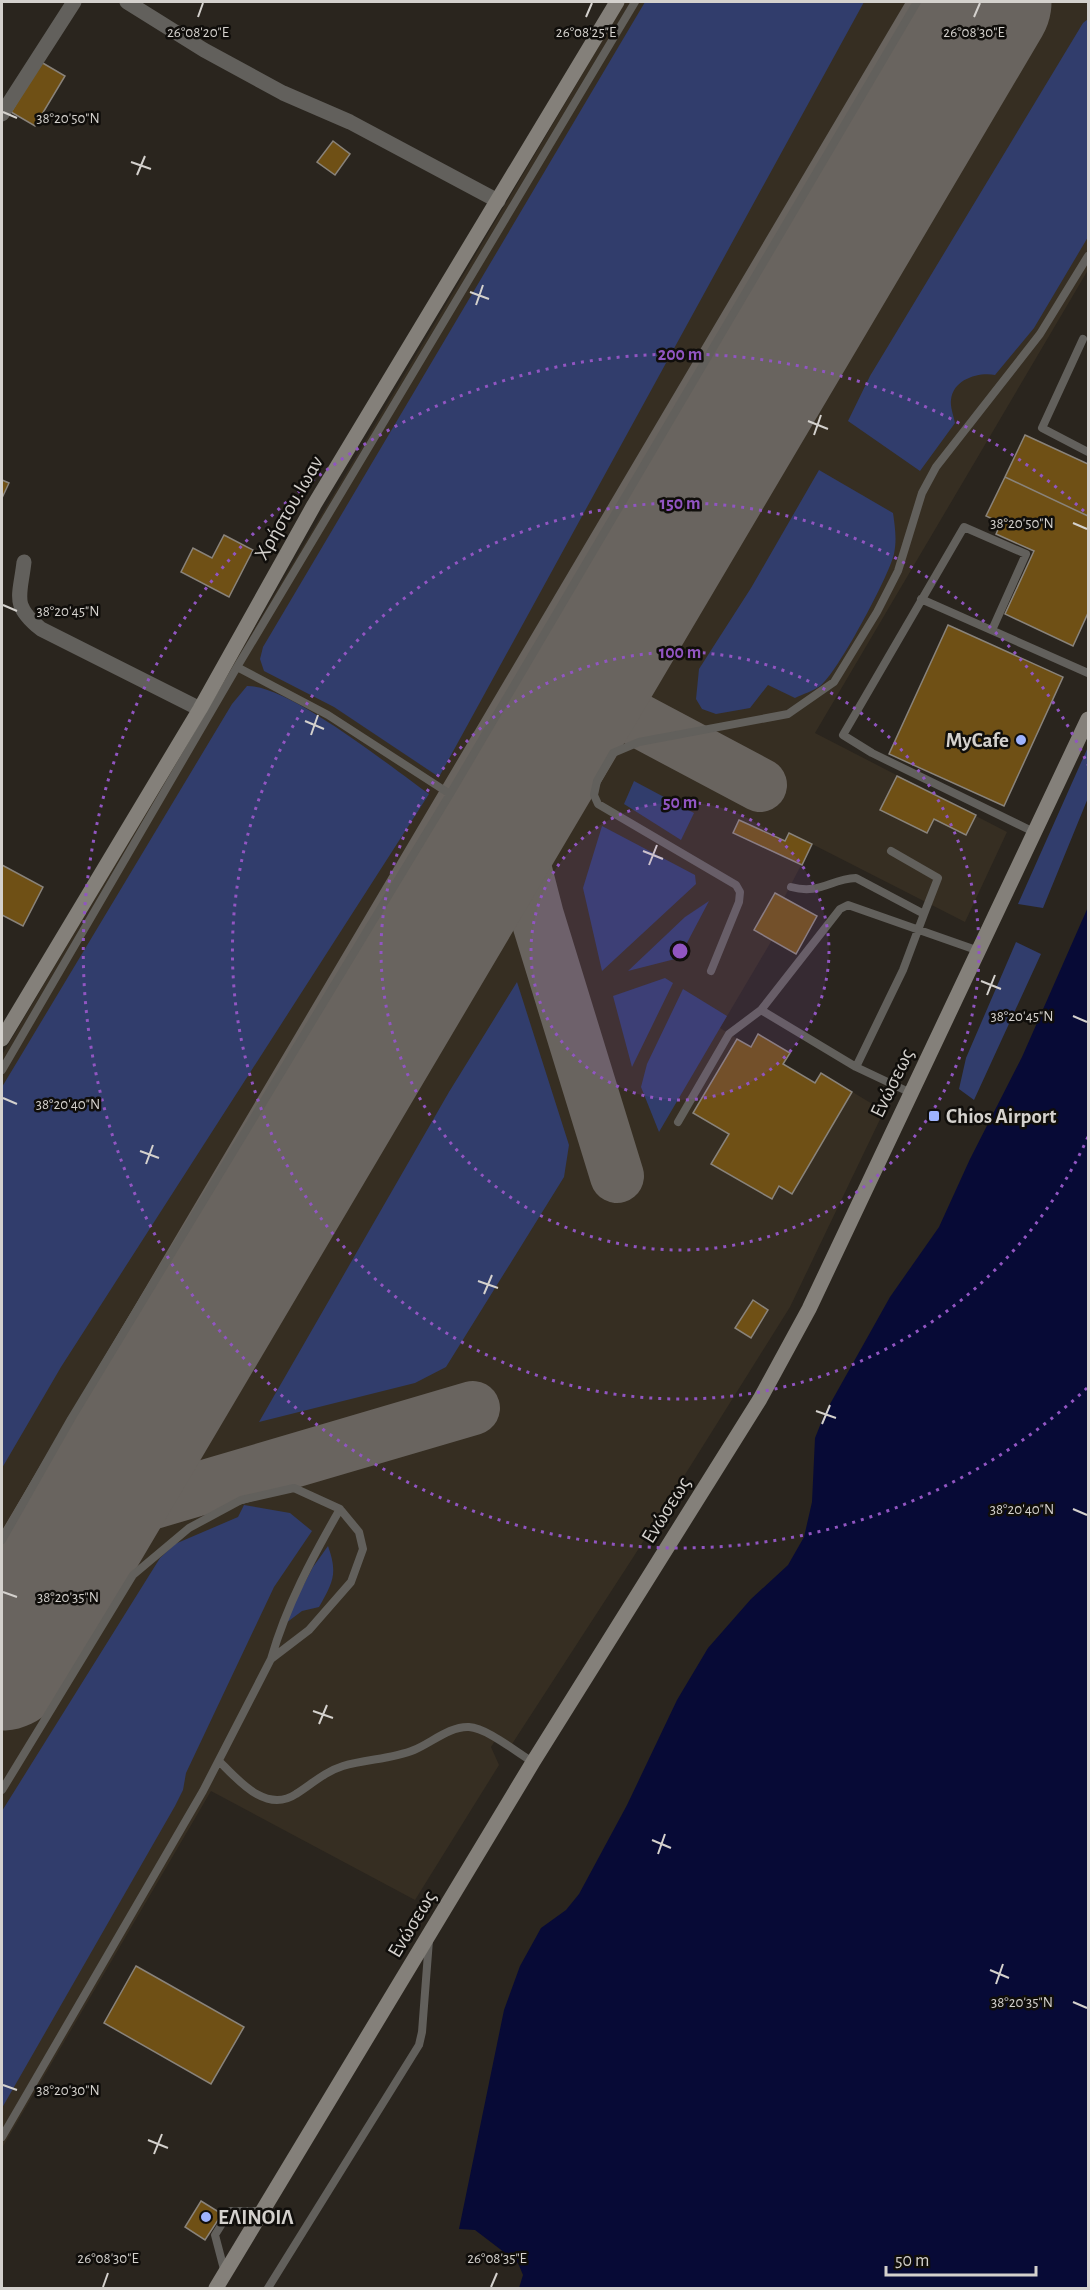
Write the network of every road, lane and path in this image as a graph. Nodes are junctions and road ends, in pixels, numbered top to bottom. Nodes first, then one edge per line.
1 (74, 2) edge
2 (127, 2) edge
3 (617, 2) edge
4 (635, 2) edge
5 (917, 2) edge
6 (2, 114) edge
7 (498, 201) junction
8 (1089, 256) edge
9 (1083, 339) dead end
10 (1089, 452) edge
11 (24, 562) dead end
12 (921, 599) junction
13 (992, 630) junction
14 (237, 667) junction
15 (1089, 673) edge
16 (200, 709) junction
17 (1089, 719) edge
18 (450, 794) junction
19 (1036, 833) junction
20 (891, 851) dead end
21 (791, 887) dead end
22 (924, 914) junction
23 (920, 929) junction
24 (979, 951) junction
25 (711, 971) dead end
26 (761, 1010) junction
27 (2, 1039) edge
28 (856, 1067) junction
29 (2, 1070) edge
30 (911, 1093) junction
31 (678, 1122) dead end
32 (340, 1509) junction
33 (2, 1540) edge
34 (271, 1659) junction
35 (219, 1761) junction
36 (533, 1762) junction
37 (2, 1790) edge
38 (429, 1936) junction
39 (2, 2138) edge
40 (263, 2211) junction
41 (225, 2273) junction
42 (216, 2289) edge
43 (268, 2289) edge

1 - 6 street
2 - 7 street
3 - 7 main road, Χρήστου.Ιωαν
4 - 14 lane
5 - 18 lane
7 - 16 main road, Χρήστου.Ιωαν
8 - 25 lane
9 - 10 lane
11 - 16 street
12 - 13 lane
12 - 13 lane
12 - 19 lane
13 - 15 lane
14 - 18 lane
14 - 29 lane
16 - 27 main road, Χρήστου.Ιωαν
17 - 19 main road, Ενώσεως
18 - 33 lane
19 - 24 main road, Ενώσεως
20 - 22 lane
21 - 22 lane
22 - 23 lane
23 - 24 lane
23 - 26 lane
23 - 28 lane
24 - 30 main road, Ενώσεως
26 - 28 lane
26 - 31 lane
28 - 30 lane
30 - 36 main road, Ενώσεως
32 - 34 lane
32 - 34 lane
32 - 37 lane
34 - 35 lane
35 - 36 lane
35 - 39 lane
36 - 38 main road, Ενώσεως
38 - 40 main road, Ενώσεως
38 - 43 lane
40 - 41 main road, Ενώσεως
40 - 41 lane
41 - 42 main road, Ενώσεως

